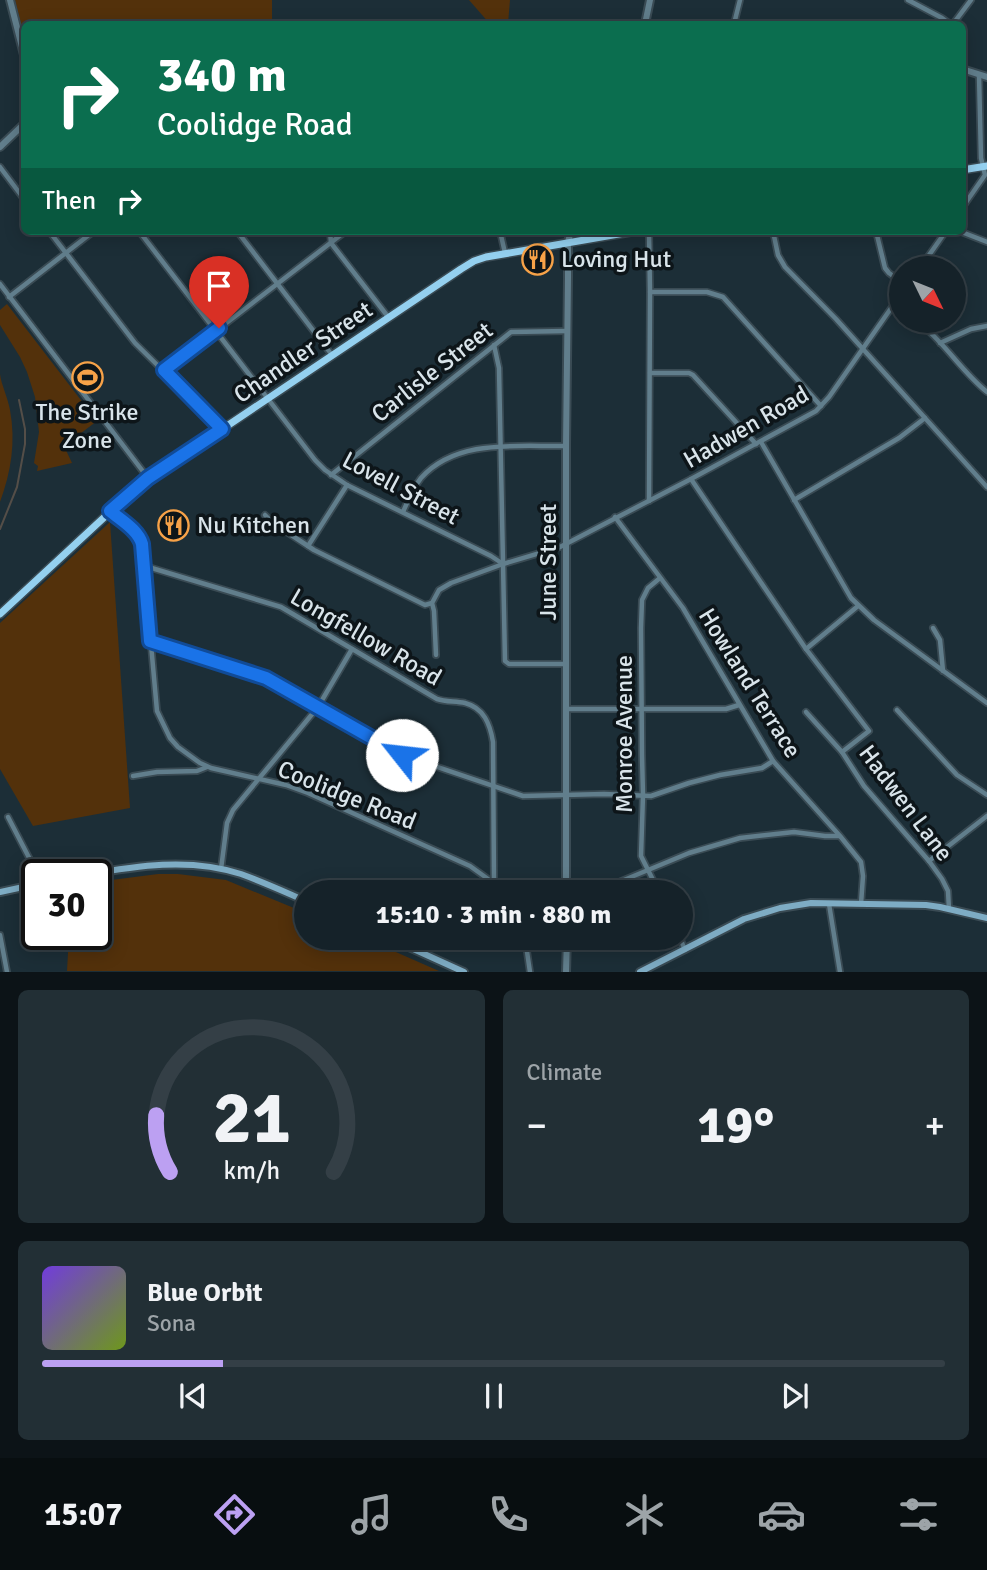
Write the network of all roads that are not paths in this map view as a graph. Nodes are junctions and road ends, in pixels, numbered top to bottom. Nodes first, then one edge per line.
1 (10, 0) edge
2 (650, 0) edge
3 (740, 0) edge
4 (908, 0) edge
5 (971, 0) edge
6 (646, 21) edge
7 (735, 21) edge
8 (946, 21) edge
9 (954, 21) edge
10 (21, 43) edge
11 (966, 70) edge
12 (979, 75) junction
13 (987, 77) edge
14 (21, 127) edge
15 (0, 147) edge
16 (985, 166) edge
17 (0, 167) edge
18 (966, 169) edge
19 (21, 195) edge
20 (966, 202) edge
21 (966, 234) edge
22 (52, 235) edge
23 (89, 235) edge
24 (142, 235) edge
25 (240, 235) edge
26 (331, 235) edge
27 (341, 235) edge
28 (501, 235) edge
29 (569, 235) edge
30 (611, 235) edge
31 (649, 235) edge
32 (774, 235) edge
33 (877, 235) edge
34 (943, 235) edge
35 (568, 242) junction
36 (331, 243) junction
37 (987, 243) edge
38 (66, 253) junction
39 (505, 253) junction
40 (928, 256) edge
41 (889, 272) edge
42 (277, 283) junction
43 (0, 284) edge
44 (650, 292) junction
45 (9, 297) junction
46 (889, 311) edge
47 (388, 318) junction
48 (987, 326) edge
49 (216, 331) junction
50 (567, 331) junction
51 (931, 333) edge
52 (940, 343) junction
53 (494, 345) junction
54 (862, 348) junction
55 (332, 355) junction
56 (164, 370) junction
57 (650, 373) junction
58 (987, 392) edge
59 (268, 399) junction
60 (821, 407) junction
61 (925, 418) junction
62 (222, 429) junction
63 (758, 443) junction
64 (566, 446) junction
65 (500, 447) junction
66 (331, 475) junction
67 (148, 478) junction
68 (691, 479) junction
69 (347, 485) junction
70 (987, 487) edge
71 (649, 500) junction
72 (794, 500) junction
73 (110, 511) junction
74 (403, 512) junction
75 (265, 515) dead end
76 (615, 517) junction
77 (566, 543) junction
78 (307, 546) junction
79 (503, 564) junction
80 (145, 566) junction
81 (660, 578) junction
82 (432, 603) junction
83 (858, 607) junction
84 (0, 614) edge
85 (933, 628) dead end
86 (150, 641) junction
87 (352, 649) junction
88 (806, 649) junction
89 (436, 655) dead end
90 (566, 664) junction
91 (943, 671) junction
92 (987, 703) edge
93 (739, 705) junction
94 (317, 707) junction
95 (567, 709) junction
96 (641, 709) junction
97 (897, 710) dead end
98 (806, 712) dead end
99 (842, 752) junction
100 (773, 761) junction
101 (208, 767) junction
102 (132, 776) dead end
103 (259, 779) junction
104 (493, 786) junction
105 (643, 795) junction
106 (987, 795) edge
107 (566, 796) junction
108 (8, 817) dead end
109 (987, 817) edge
110 (840, 836) junction
111 (30, 859) edge
112 (929, 861) junction
113 (221, 869) junction
114 (647, 869) junction
115 (112, 870) edge
116 (488, 880) edge
117 (494, 880) edge
118 (566, 880) edge
119 (623, 880) edge
120 (653, 880) edge
121 (21, 887) edge
122 (0, 892) edge
123 (294, 896) edge
124 (828, 903) junction
125 (861, 904) junction
126 (949, 909) junction
127 (987, 918) edge
128 (0, 936) edge
129 (693, 946) edge
130 (416, 950) edge
131 (527, 950) edge
132 (567, 950) edge
133 (685, 950) edge
134 (652, 969) edge
135 (7, 971) edge
136 (464, 971) edge
137 (530, 971) edge
138 (566, 971) edge
139 (640, 971) edge
140 (840, 971) edge

1 - 10 street
2 - 6 street
3 - 7 street
4 - 8 street
5 - 9 street
11 - 12 street
12 - 13 street
12 - 16 street
14 - 15 street
16 - 18 main road
16 - 20 street
17 - 19 street
21 - 37 street
22 - 38 street
23 - 38 street
24 - 49 street, Lovell Street
25 - 42 street
26 - 36 street
27 - 36 street
28 - 39 street
29 - 35 street, June Street
30 - 35 main road, Chandler Street
31 - 44 street
32 - 54 street
33 - 41 street
34 - 40 street
35 - 39 main road, Chandler Street
35 - 50 street, June Street
36 - 42 street
36 - 47 street
38 - 45 street
38 - 56 street
39 - 47 main road, Chandler Street
42 - 49 street
42 - 55 street
43 - 45 street
44 - 57 street
44 - 60 street
45 - 67 street
46 - 54 street, Hadwen Road
47 - 55 main road, Chandler Street
48 - 52 street
49 - 56 street
49 - 59 street, Lovell Street
50 - 53 street, Carlisle Street
50 - 64 street, June Street
51 - 52 street
52 - 58 street
53 - 65 street
53 - 66 street, Carlisle Street
54 - 60 street, Hadwen Road
54 - 61 street
55 - 59 main road, Chandler Street
56 - 62 street
57 - 63 street
57 - 71 street
59 - 62 main road, Chandler Street
59 - 66 street, Lovell Street
60 - 63 street, Hadwen Road
61 - 70 street
61 - 72 street
62 - 67 main road, Chandler Street
63 - 68 street, Hadwen Road
63 - 72 street
64 - 65 street
64 - 77 street, June Street
65 - 74 street
65 - 79 street
66 - 69 street, Lovell Street
67 - 73 main road, Chandler Street
68 - 71 street, Hadwen Road
68 - 88 street
69 - 74 street, Lovell Street
69 - 78 street
71 - 76 street, Hadwen Road
72 - 83 street
73 - 80 street, Coolidge Road
73 - 84 main road, Chandler Street
74 - 79 street, Lovell Street
75 - 78 street
76 - 77 street, Hadwen Road
76 - 81 street, Howland Terrace
77 - 79 street, Hadwen Road
77 - 90 street, June Street
78 - 82 street
79 - 82 street, Hadwen Road
79 - 90 street
80 - 86 street, Coolidge Road
80 - 87 street, Longfellow Road
81 - 93 street, Howland Terrace
81 - 96 street, Monroe Avenue
82 - 89 street
83 - 88 street
83 - 91 street
85 - 91 street
86 - 94 street
86 - 101 street, Coolidge Road
87 - 94 street
87 - 104 street, Longfellow Road
88 - 99 street, Hadwen Lane
90 - 95 street, June Street
91 - 92 street
93 - 96 street
93 - 100 street, Howland Terrace
94 - 103 street
94 - 104 street
95 - 96 street
95 - 107 street, June Street
96 - 105 street, Monroe Avenue
97 - 106 street
98 - 99 street
99 - 112 street, Hadwen Lane
100 - 105 street
100 - 110 street, Howland Terrace
101 - 102 street
101 - 103 street, Coolidge Road
103 - 113 street
103 - 116 street, Coolidge Road
104 - 107 street
104 - 117 street, Longfellow Road
105 - 107 street
105 - 114 street, Monroe Avenue
107 - 118 street, June Street
108 - 111 street
109 - 112 street
110 - 114 street
110 - 125 street, Howland Terrace
112 - 126 street, Hadwen Lane
113 - 115 main road
113 - 123 main road
114 - 119 street
114 - 120 street, Monroe Avenue
121 - 122 main road
124 - 125 main road
124 - 129 main road
124 - 140 street
125 - 126 main road
126 - 127 main road
128 - 135 street
130 - 136 main road
131 - 137 street
132 - 138 street
133 - 134 main road
134 - 139 main road

